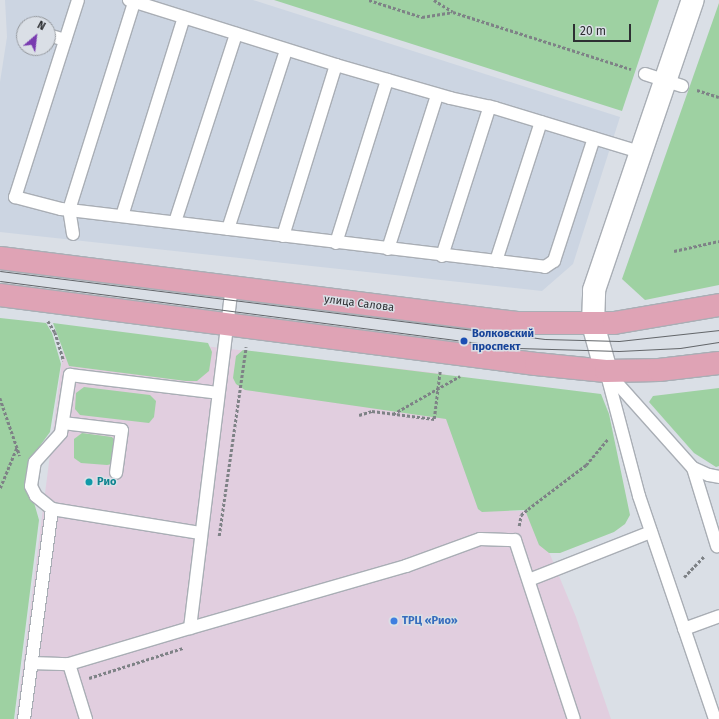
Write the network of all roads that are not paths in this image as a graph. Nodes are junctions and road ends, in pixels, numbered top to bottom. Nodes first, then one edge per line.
1 (78, 0) edge
2 (693, 0) edge
3 (131, 1) edge
4 (184, 17) junction
5 (236, 34) junction
6 (56, 37) edge
7 (65, 40) junction
8 (286, 50) junction
9 (336, 65) junction
10 (387, 80) junction
11 (438, 95) junction
12 (490, 106) junction
13 (541, 122) junction
14 (594, 138) junction
15 (640, 152) junction
16 (70, 210) junction
17 (122, 216) junction
18 (175, 222) junction
19 (228, 229) junction
20 (73, 234) dead end
21 (283, 236) junction
22 (336, 243) junction
23 (388, 249) junction
24 (442, 256) junction
25 (0, 258) edge
26 (496, 261) junction
27 (232, 288) junction
28 (0, 295) edge
29 (719, 305) edge
30 (593, 324) junction
31 (228, 325) junction
32 (719, 363) edge
33 (606, 371) junction
34 (218, 393) junction
35 (63, 423) junction
36 (693, 468) junction
37 (116, 474) dead end
38 (719, 477) edge
39 (52, 509) junction
40 (651, 532) junction
41 (200, 533) junction
42 (717, 546) road end
43 (529, 580) junction
44 (719, 616) edge
45 (190, 628) junction
46 (684, 629) junction
47 (31, 662) junction
48 (69, 664) junction
49 (24, 719) edge
50 (86, 719) edge
51 (574, 719) edge
52 (715, 719) edge

1 - 7 lane
2 - 15 street
3 - 4 lane
3 - 16 lane
4 - 5 lane
4 - 17 lane
5 - 8 lane
5 - 18 lane
6 - 7 lane
7 - 16 lane
8 - 9 lane
8 - 19 lane
9 - 10 lane
9 - 21 lane
10 - 11 lane
10 - 22 lane
11 - 12 lane
11 - 23 lane
12 - 13 lane
12 - 24 lane
13 - 14 lane
13 - 26 lane
14 - 15 lane
14 - 26 lane
15 - 30 street
16 - 17 lane
16 - 20 lane
17 - 18 lane
18 - 19 lane
19 - 21 lane
21 - 22 lane
22 - 23 lane
23 - 24 lane
24 - 26 lane
25 - 27 main road, улица Салова
27 - 30 main road, улица Салова
27 - 31 lane
28 - 31 main road
29 - 30 main road, улица Салова
30 - 33 street
31 - 33 main road
31 - 34 lane
32 - 33 main road
33 - 36 lane
33 - 40 lane
34 - 35 lane
34 - 41 lane
35 - 37 lane
35 - 39 lane
36 - 38 lane
36 - 42 lane
39 - 41 lane
39 - 47 lane
40 - 43 lane
40 - 46 lane
41 - 45 lane
43 - 45 lane
43 - 51 lane
44 - 46 lane
45 - 48 lane
46 - 52 lane
47 - 48 lane
47 - 49 lane
48 - 50 lane

